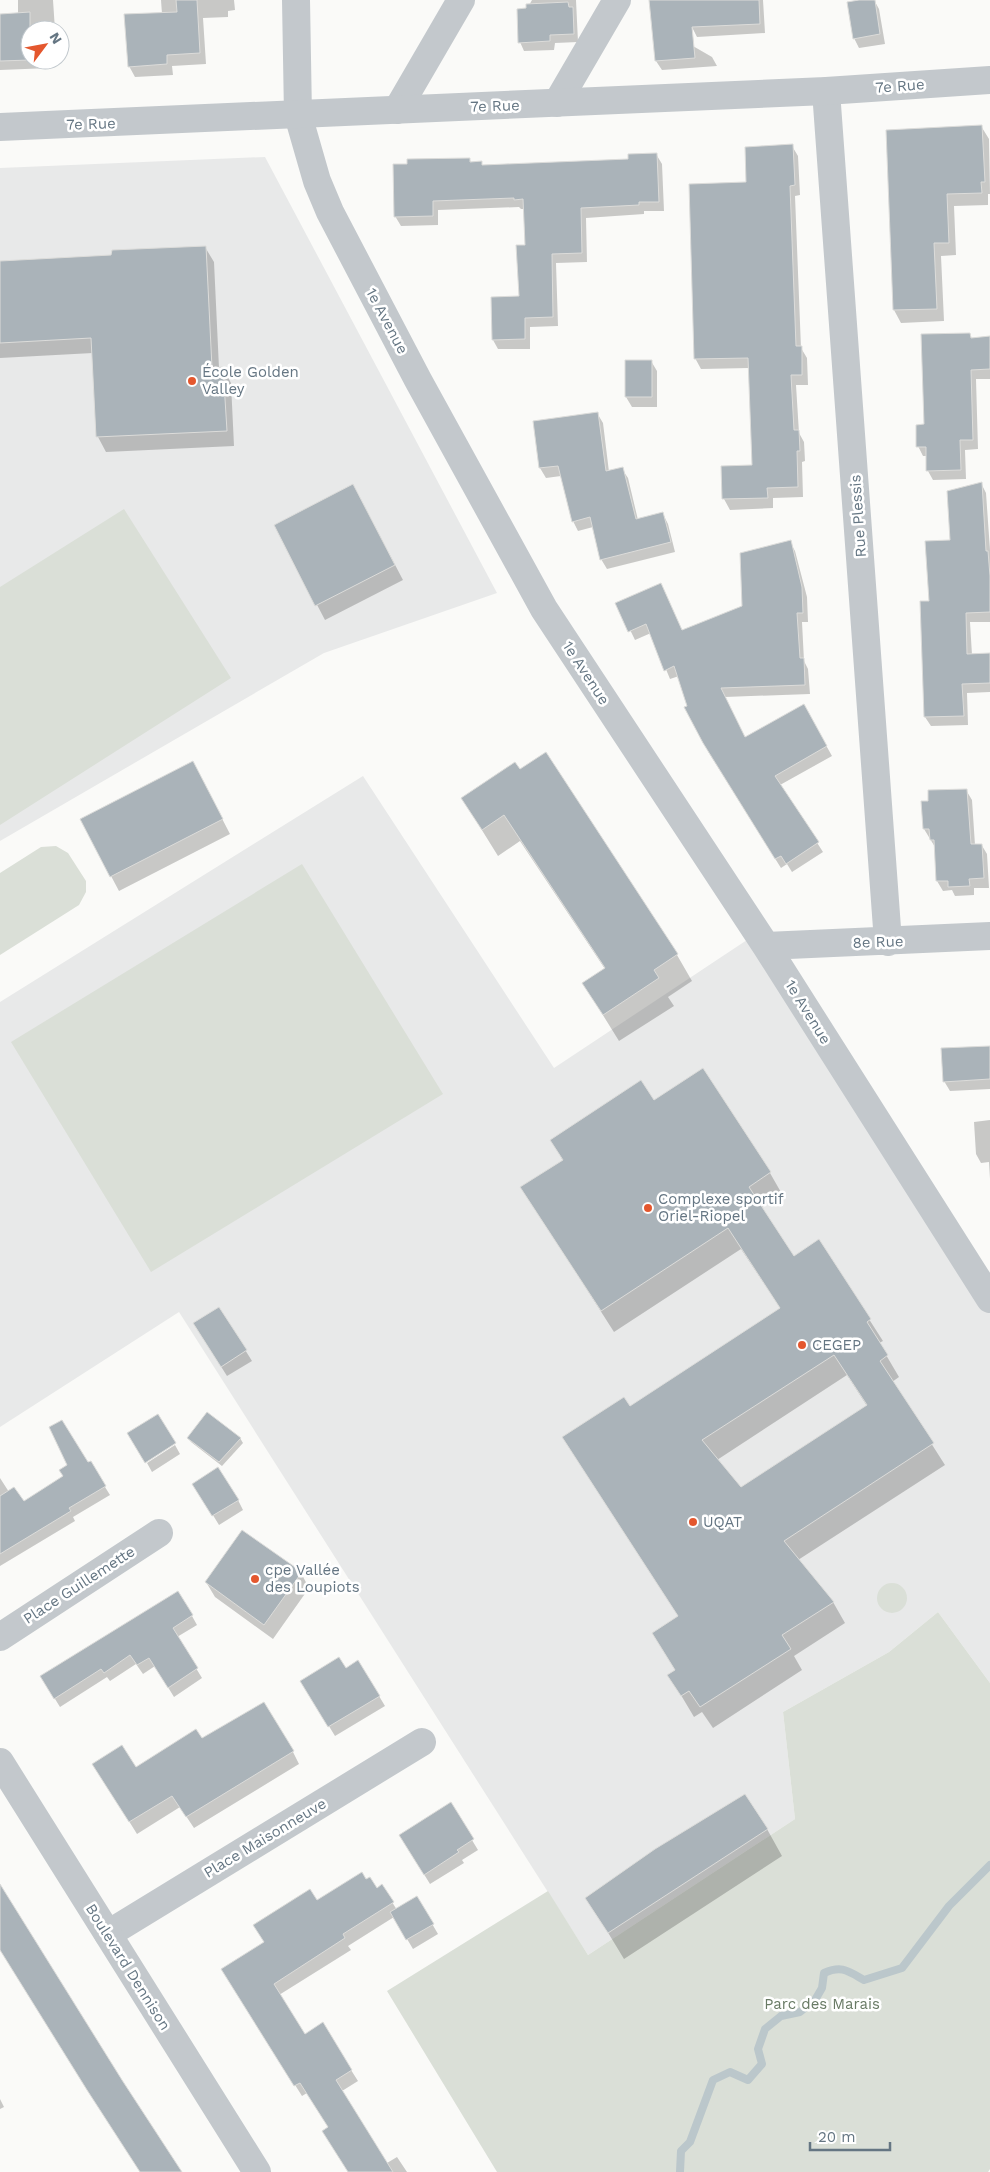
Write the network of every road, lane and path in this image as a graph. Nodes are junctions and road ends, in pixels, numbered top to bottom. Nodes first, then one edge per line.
1 (296, 0) edge
2 (461, 0) edge
3 (617, 0) edge
4 (990, 80) edge
5 (826, 91) junction
6 (557, 103) junction
7 (397, 110) junction
8 (298, 115) junction
9 (0, 127) edge
10 (990, 936) edge
11 (888, 942) junction
12 (766, 946) junction
13 (990, 1299) edge
14 (159, 1533) dead end
15 (0, 1637) edge
16 (422, 1742) dead end
17 (0, 1762) edge
18 (108, 1934) junction
19 (257, 2172) edge

1 - 8 street, 1e Avenue
2 - 7 street
3 - 6 street
4 - 5 street, 7e Rue
5 - 6 street, 7e Rue
5 - 11 street, Rue Plessis
6 - 7 street, 7e Rue
7 - 8 street, 7e Rue
8 - 9 street, 7e Rue
8 - 12 street, 1e Avenue
10 - 11 street, 8e Rue
11 - 12 street, 8e Rue
12 - 13 street, 1e Avenue
14 - 15 street, Place Guillemette
16 - 18 street, Place Maisonneuve
17 - 18 street, Boulevard Dennison
18 - 19 street, Boulevard Dennison

